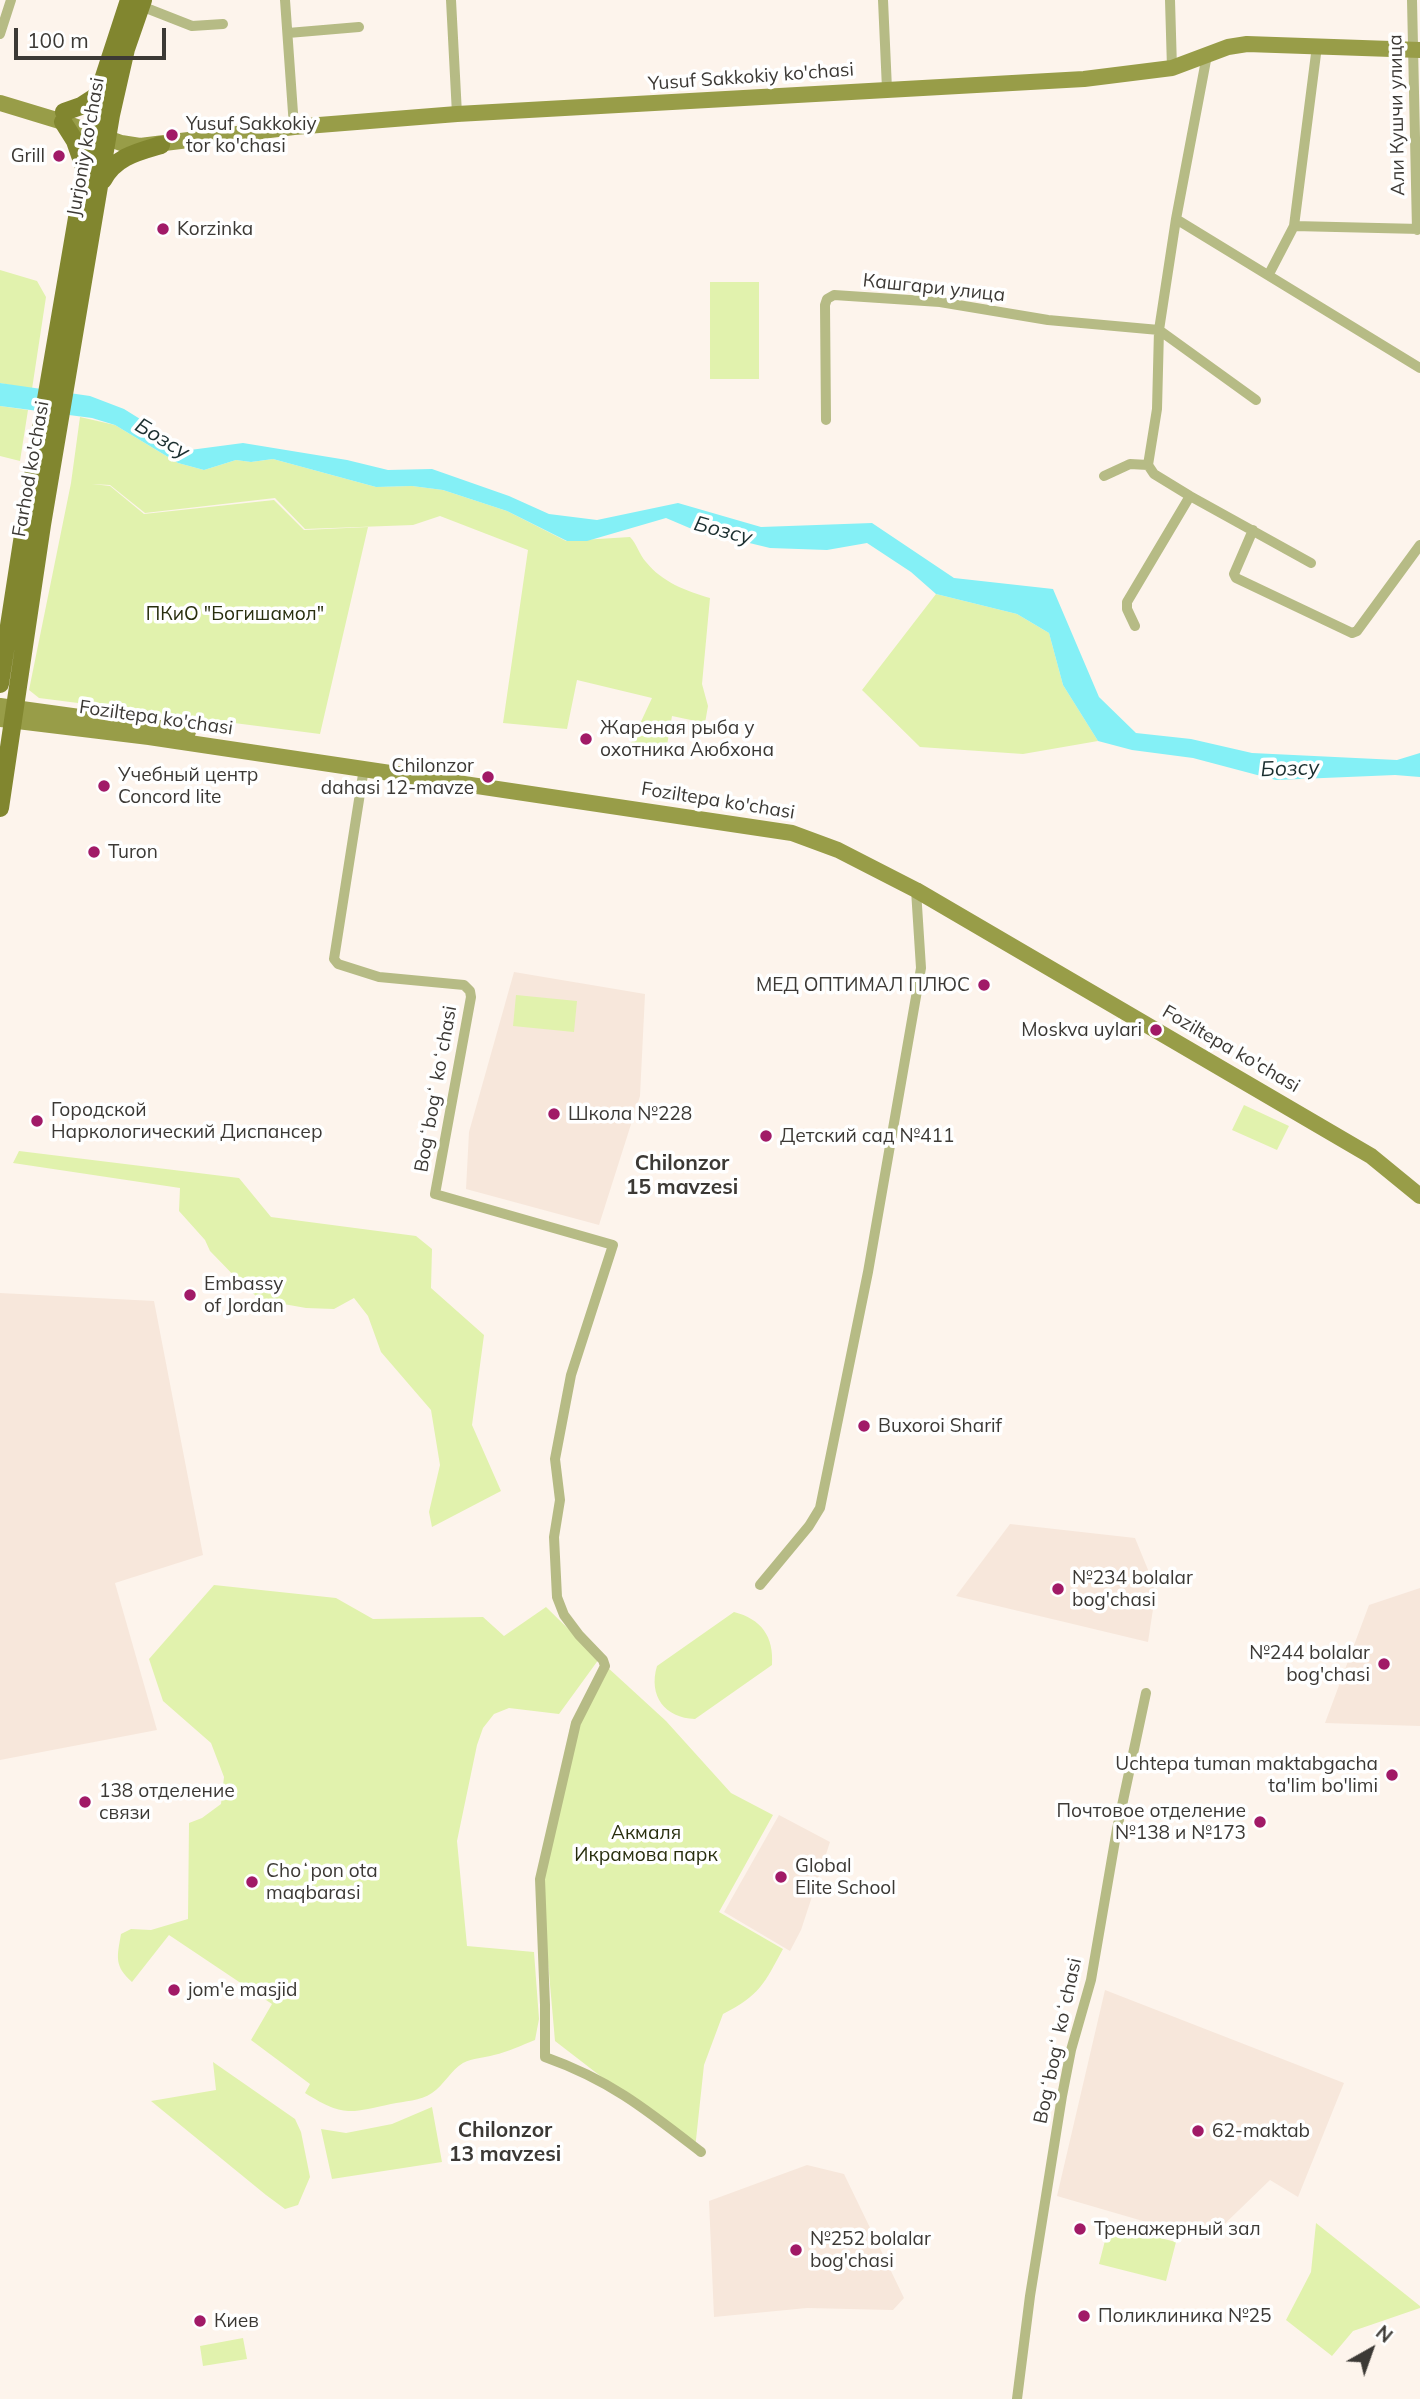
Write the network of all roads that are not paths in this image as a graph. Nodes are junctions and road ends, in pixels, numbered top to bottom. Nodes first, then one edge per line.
1 (11, 0) edge
2 (285, 0) edge
3 (452, 0) edge
4 (883, 0) edge
5 (1170, 0) edge
6 (1412, 0) edge
7 (137, 2) edge
8 (223, 24) dead end
9 (359, 27) dead end
10 (288, 33) junction
11 (0, 34) edge
12 (1317, 46) junction
13 (1417, 50) edge
14 (1207, 55) junction
15 (1172, 68) junction
16 (887, 89) junction
17 (0, 94) edge
18 (98, 95) junction
19 (0, 103) edge
20 (457, 114) junction
21 (63, 117) junction
22 (294, 127) junction
23 (100, 131) junction
24 (161, 145) junction
25 (86, 173) junction
26 (99, 187) junction
27 (1176, 219) junction
28 (1294, 226) junction
29 (1418, 229) edge
30 (1269, 274) junction
31 (71, 303) junction
32 (1159, 330) junction
33 (1420, 368) edge
34 (1256, 400) dead end
35 (826, 420) dead end
36 (1148, 465) junction
37 (1104, 476) dead end
38 (1190, 496) junction
39 (33, 524) junction
40 (1253, 530) junction
41 (1420, 545) edge
42 (1311, 563) dead end
43 (1135, 626) dead end
44 (0, 684) edge
45 (7, 713) edge
46 (364, 768) junction
47 (0, 808) edge
48 (918, 886) junction
49 (1420, 1182) edge
50 (1420, 1196) edge
51 (760, 1585) dead end
52 (1146, 1693) dead end
53 (701, 2152) dead end
54 (1017, 2399) edge

1 - 11 street
2 - 10 street
3 - 20 street
4 - 16 street
5 - 15 street
6 - 13 street, Али Кушчи улица
7 - 8 street
7 - 18 main road, Jurjoniy ko'chasi
7 - 23 main road, Jurjoniy ko'chasi
9 - 10 street
10 - 22 street
12 - 13 main road, Yusuf Sakkokiy ko'chasi
12 - 14 main road, Yusuf Sakkokiy ko'chasi
12 - 28 street
13 - 29 street, Али Кушчи улица
14 - 15 main road, Yusuf Sakkokiy ko'chasi
14 - 27 street
15 - 16 main road, Yusuf Sakkokiy ko'chasi
16 - 20 main road, Yusuf Sakkokiy ko'chasi
17 - 21 main road, Yusuf Sakkokiy ko'chasi
18 - 21 main road
18 - 23 main road, Jurjoniy ko'chasi
19 - 21 main road, Yusuf Sakkokiy ko'chasi
20 - 22 main road, Yusuf Sakkokiy ko'chasi
21 - 23 main road, Yusuf Sakkokiy ko'chasi
21 - 25 main road
22 - 23 main road, Yusuf Sakkokiy ko'chasi
22 - 24 main road, Yusuf Sakkokiy ko'chasi
23 - 24 main road, Yusuf Sakkokiy ko'chasi
23 - 25 main road
23 - 26 main road, Jurjoniy ko'chasi
24 - 26 main road
25 - 31 main road
26 - 31 main road, Jurjoniy ko'chasi
27 - 30 street
27 - 32 street
28 - 29 street
28 - 30 street
30 - 33 street
31 - 39 main road, Farhod ko'chasi
32 - 34 street
32 - 35 street, Кашгари улица
32 - 36 street
36 - 37 street
36 - 38 street
38 - 40 street
38 - 43 street
39 - 44 main road, Farhod ko'chasi
39 - 45 main road, Farhod ko'chasi
40 - 41 street
40 - 42 street
45 - 46 main road, Foziltepa ko'chasi
45 - 47 main road, Farhod ko'chasi
45 - 48 main road, Foziltepa ko'chasi
46 - 48 main road, Foziltepa ko'chasi
46 - 53 street, Bogʻbogʻ koʻchasi
48 - 49 main road, Foziltepa ko'chasi
48 - 50 main road, Foziltepa ko'chasi
48 - 51 street
52 - 54 street, Bogʻbogʻ koʻchasi

